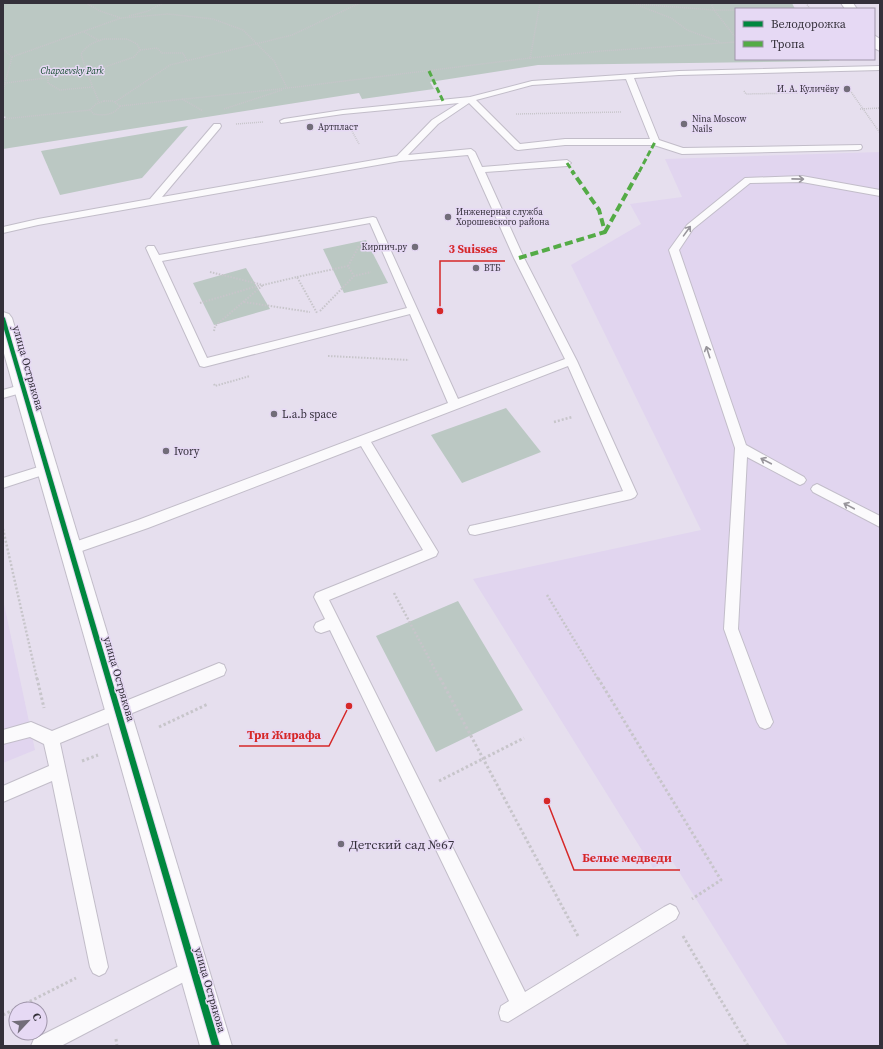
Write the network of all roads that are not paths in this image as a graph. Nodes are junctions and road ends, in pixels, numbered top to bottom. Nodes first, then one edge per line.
1 (880, 68) edge
2 (630, 78) junction
3 (470, 99) junction
4 (284, 121) road end
5 (217, 126) road end
6 (655, 142) junction
7 (858, 147) dead end
8 (400, 158) junction
9 (567, 162) dead end
10 (479, 170) junction
11 (880, 193) edge
12 (153, 202) junction
13 (3, 230) edge
14 (151, 248) dead end
15 (156, 259) junction
16 (413, 310) junction
17 (3, 318) edge
18 (571, 361) junction
19 (24, 388) junction
20 (3, 394) edge
21 (455, 405) junction
22 (363, 439) junction
23 (740, 448) junction
24 (48, 469) junction
25 (800, 480) dead end
26 (3, 483) edge
27 (817, 489) dead end
28 (880, 522) edge
29 (475, 530) dead end
30 (71, 549) junction
31 (219, 670) dead end
32 (119, 712) junction
33 (765, 722) dead end
34 (3, 737) edge
35 (51, 739) junction
36 (58, 770) junction
37 (3, 794) edge
38 (670, 913) road end
39 (99, 967) road end
40 (193, 968) junction
41 (41, 1046) edge
42 (216, 1046) edge

1 - 2 lane
2 - 3 lane
2 - 6 lane
3 - 4 lane
3 - 6 lane
3 - 8 lane
5 - 12 lane
6 - 7 lane
8 - 10 lane
8 - 12 lane
9 - 10 lane
10 - 18 lane
23 -> 11 lane
12 - 13 lane
14 - 15 lane
15 - 16 lane
15 - 16 lane
16 - 21 lane
17 - 19 street, улица Острякова
18 - 21 lane
18 - 29 lane
19 - 20 lane
19 - 24 street, улица Острякова
21 - 22 lane
22 - 30 lane
22 - 38 lane
25 -> 23 lane
23 - 33 lane
24 - 26 lane
24 - 30 street, улица Острякова
28 -> 27 lane
30 - 32 street, улица Острякова
31 - 32 lane
32 - 35 lane
32 - 40 street, улица Острякова
34 - 35 lane
35 - 36 lane
36 - 37 lane
36 - 39 lane
40 - 41 lane
40 - 42 street, улица Острякова

